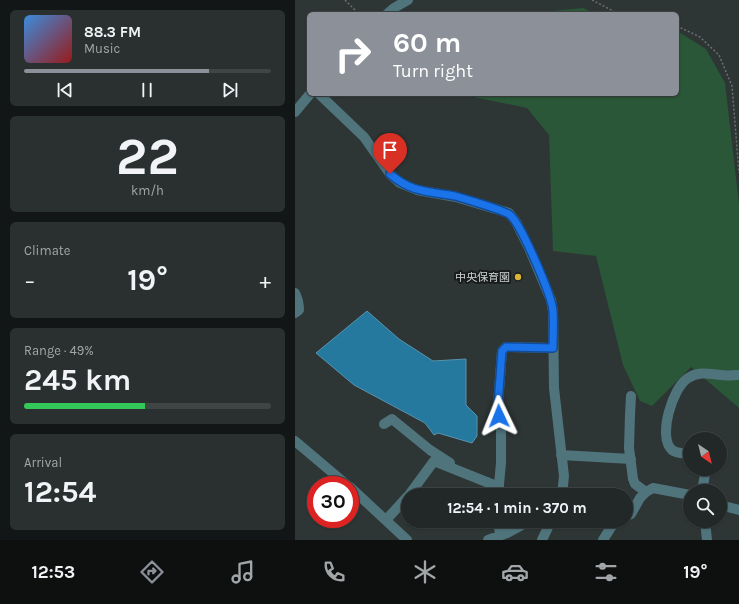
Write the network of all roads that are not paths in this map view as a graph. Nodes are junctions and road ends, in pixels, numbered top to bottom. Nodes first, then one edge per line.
1 (408, 0) edge
2 (389, 12) edge
3 (308, 96) edge
4 (321, 96) edge
5 (295, 112) edge
6 (295, 293) edge
7 (295, 313) edge
8 (553, 348) junction
9 (739, 375) edge
10 (631, 396) dead end
11 (384, 424) dead end
12 (295, 441) edge
13 (683, 453) edge
14 (561, 455) junction
15 (631, 459) junction
16 (462, 472) junction
17 (336, 476) edge
18 (415, 488) edge
19 (493, 488) edge
20 (499, 488) edge
21 (563, 488) edge
22 (646, 492) junction
23 (683, 494) edge
24 (359, 495) edge
25 (401, 504) edge
26 (727, 507) edge
27 (633, 510) edge
28 (739, 510) edge
29 (386, 520) junction
30 (499, 528) edge
31 (516, 528) edge
32 (548, 528) edge
33 (611, 528) edge
34 (706, 528) edge
35 (500, 534) junction
36 (407, 540) edge
37 (488, 540) edge
38 (542, 540) edge
39 (603, 540) edge
40 (707, 540) edge

1 - 2 street
3 - 5 street
4 - 8 street
6 - 7 street
8 - 14 street
8 - 20 street
9 - 13 street
10 - 15 street
11 - 16 street
12 - 17 street
14 - 15 street
14 - 21 street
15 - 22 street
16 - 18 street
16 - 19 street
22 - 23 street
22 - 27 street
24 - 29 street
25 - 29 street
26 - 28 street
29 - 36 street
30 - 35 street
31 - 35 street
32 - 38 street
33 - 39 street
34 - 40 street
35 - 37 street

